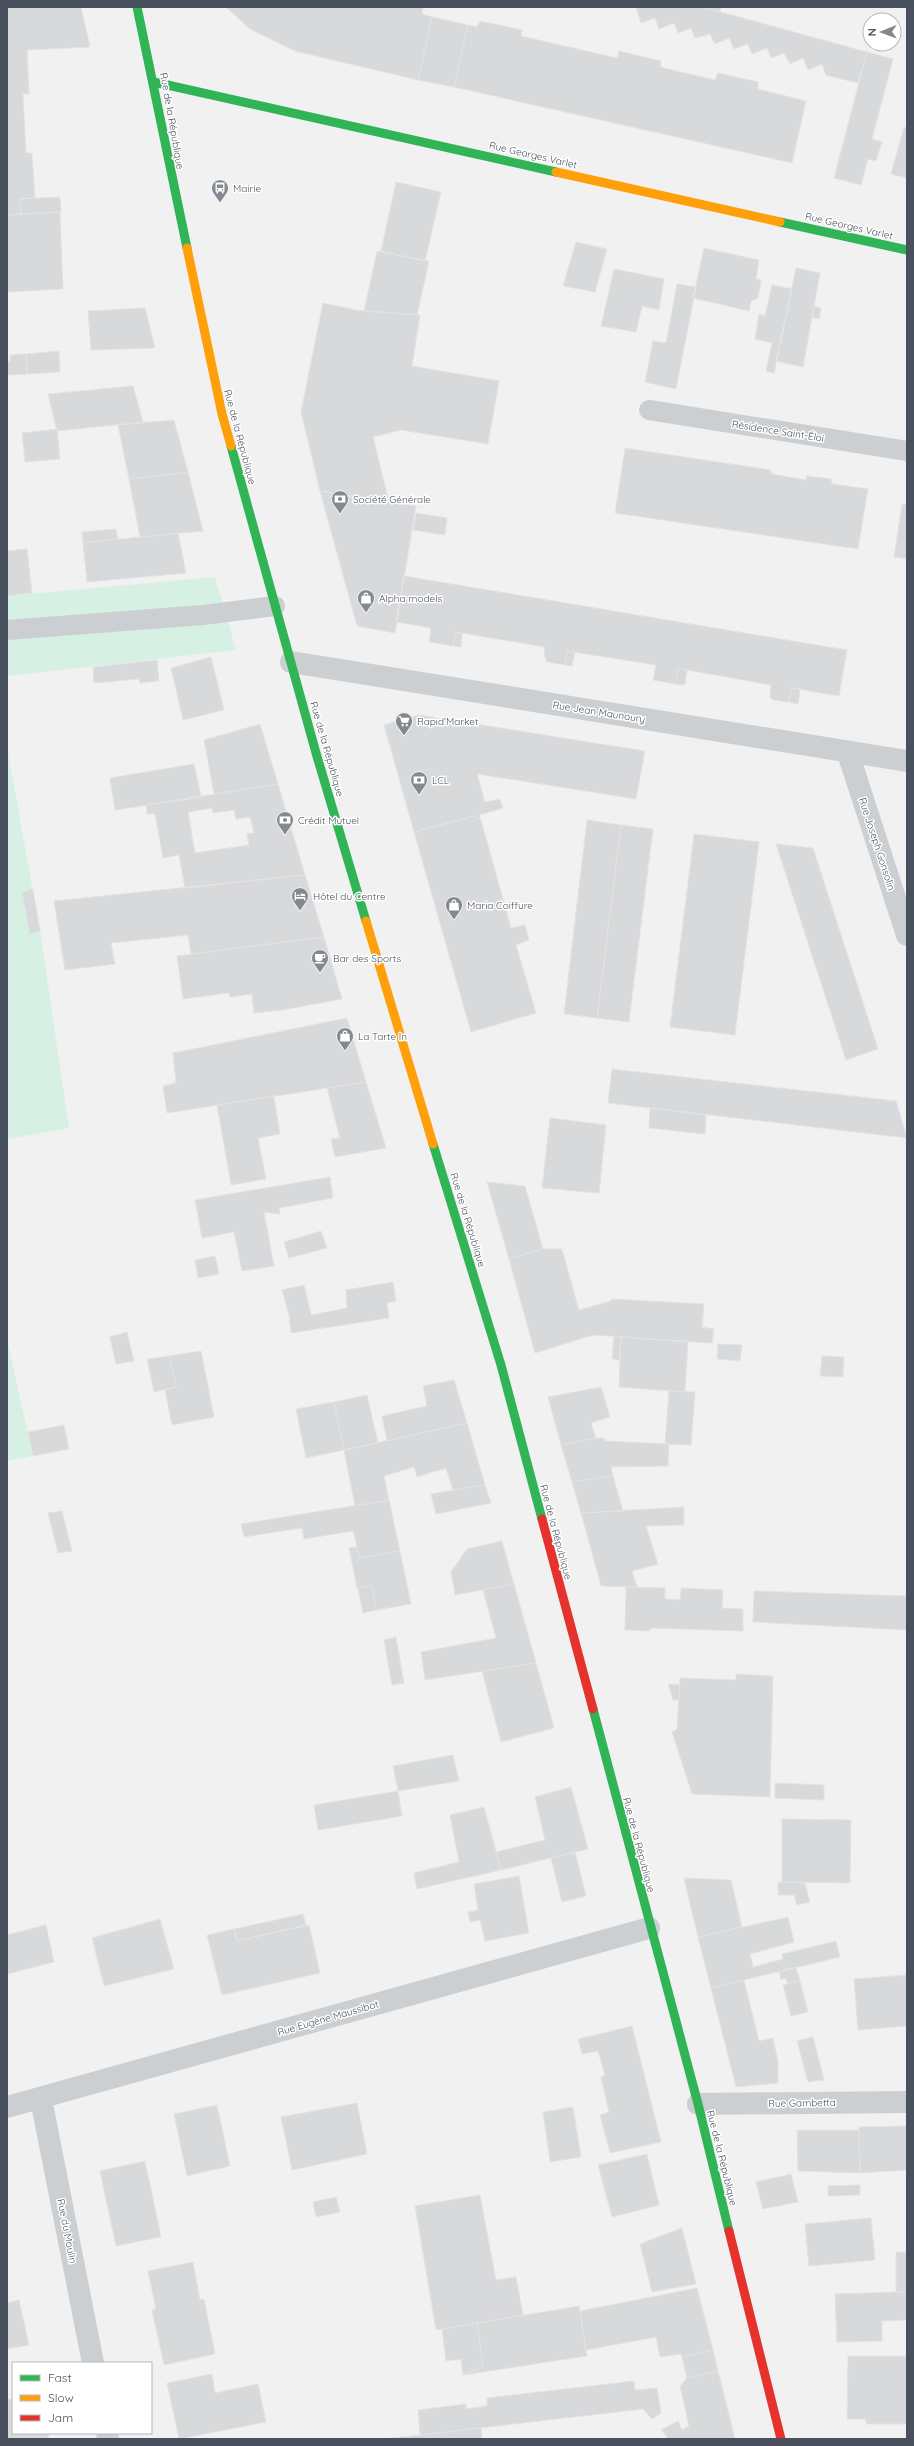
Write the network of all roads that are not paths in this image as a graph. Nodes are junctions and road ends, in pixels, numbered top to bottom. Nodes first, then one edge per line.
1 (137, 7) edge
2 (154, 82) junction
3 (907, 250) edge
4 (649, 410) dead end
5 (907, 451) edge
6 (275, 606) junction
7 (7, 630) edge
8 (291, 662) junction
9 (848, 753) junction
10 (907, 761) edge
11 (907, 935) edge
12 (649, 1928) junction
13 (41, 2099) junction
14 (907, 2102) edge
15 (698, 2104) junction
16 (7, 2107) edge
17 (93, 2362) edge
18 (781, 2439) edge

1 - 2 main road, Rue de la République
2 - 3 main road, Rue Georges Varlet
2 - 6 main road, Rue de la République
4 - 5 lane, Résidence Saint-Éloi
6 - 7 lane
6 - 8 main road, Rue de la République
8 - 9 street, Rue Jean Maunoury
8 - 12 main road, Rue de la République
9 - 10 street, Rue Jean Maunoury
9 - 11 street, Rue Joseph Gonsolin
12 - 13 street, Rue Eugène Maussibot
12 - 15 main road, Rue de la République
13 - 16 street, Rue Eugène Maussibot
13 - 17 street, Rue du Moulin
14 - 15 street, Rue Gambetta
15 - 18 main road, Rue de la République

